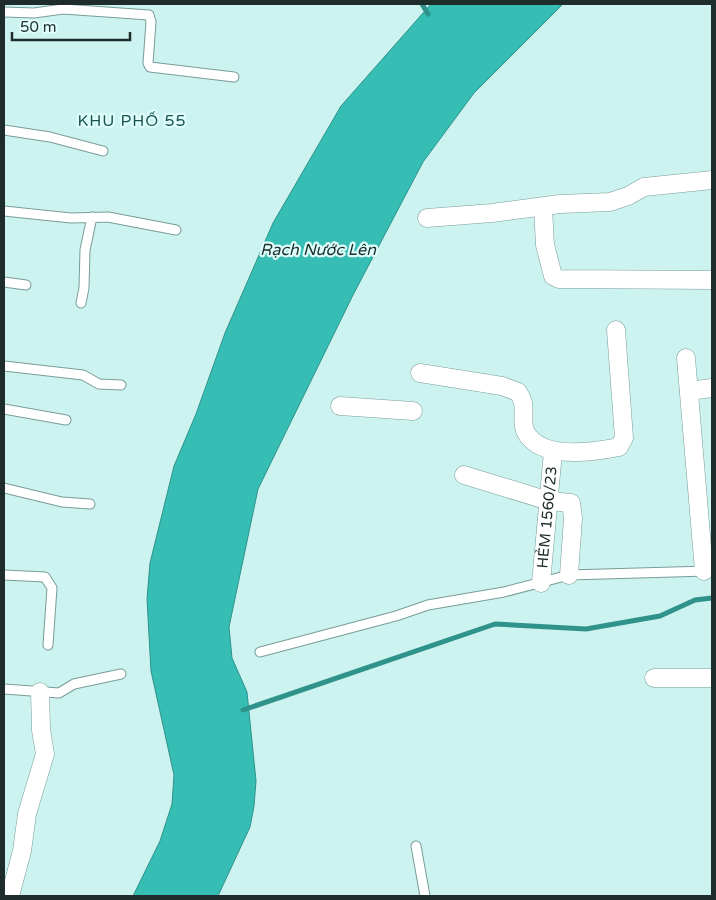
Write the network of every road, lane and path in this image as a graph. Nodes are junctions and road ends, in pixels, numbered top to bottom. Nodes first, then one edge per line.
1 (4, 12) edge
2 (234, 77) dead end
3 (4, 130) edge
4 (103, 151) dead end
5 (712, 180) edge
6 (543, 207) junction
7 (4, 211) edge
8 (92, 217) junction
9 (427, 218) dead end
10 (176, 230) dead end
11 (712, 280) edge
12 (4, 282) edge
13 (26, 285) dead end
14 (81, 303) dead end
15 (616, 330) dead end
16 (686, 358) dead end
17 (4, 366) edge
18 (420, 373) dead end
19 (121, 385) dead end
20 (712, 388) edge
21 (690, 391) junction
22 (340, 406) dead end
23 (4, 409) edge
24 (413, 411) dead end
25 (66, 420) dead end
26 (553, 452) junction
27 (704, 464) edge
28 (464, 475) dead end
29 (4, 488) edge
30 (549, 501) junction
31 (90, 504) dead end
32 (708, 572) edge
33 (4, 575) edge
34 (569, 575) junction
35 (541, 582) junction
36 (48, 645) dead end
37 (260, 652) dead end
38 (121, 674) dead end
39 (654, 678) dead end
40 (712, 678) edge
41 (4, 689) edge
42 (40, 692) junction
43 (416, 846) dead end
44 (10, 896) edge
45 (425, 896) edge

1 - 2 lane
3 - 4 lane
5 - 6 street
6 - 9 street
6 - 11 street
7 - 8 lane
8 - 10 lane
8 - 14 lane
12 - 13 lane
15 - 26 street
16 - 21 street
17 - 19 lane
18 - 26 street
20 - 21 street
21 - 27 street
22 - 24 street
23 - 25 lane
26 - 30 street, HẺM 1560/23
27 - 32 street
28 - 30 street
29 - 31 lane
30 - 34 street
30 - 35 street, HẺM 1560/23
32 - 34 lane
33 - 36 lane
34 - 35 lane
35 - 37 lane
38 - 42 lane
39 - 40 street
41 - 42 lane
42 - 44 street
43 - 45 lane

